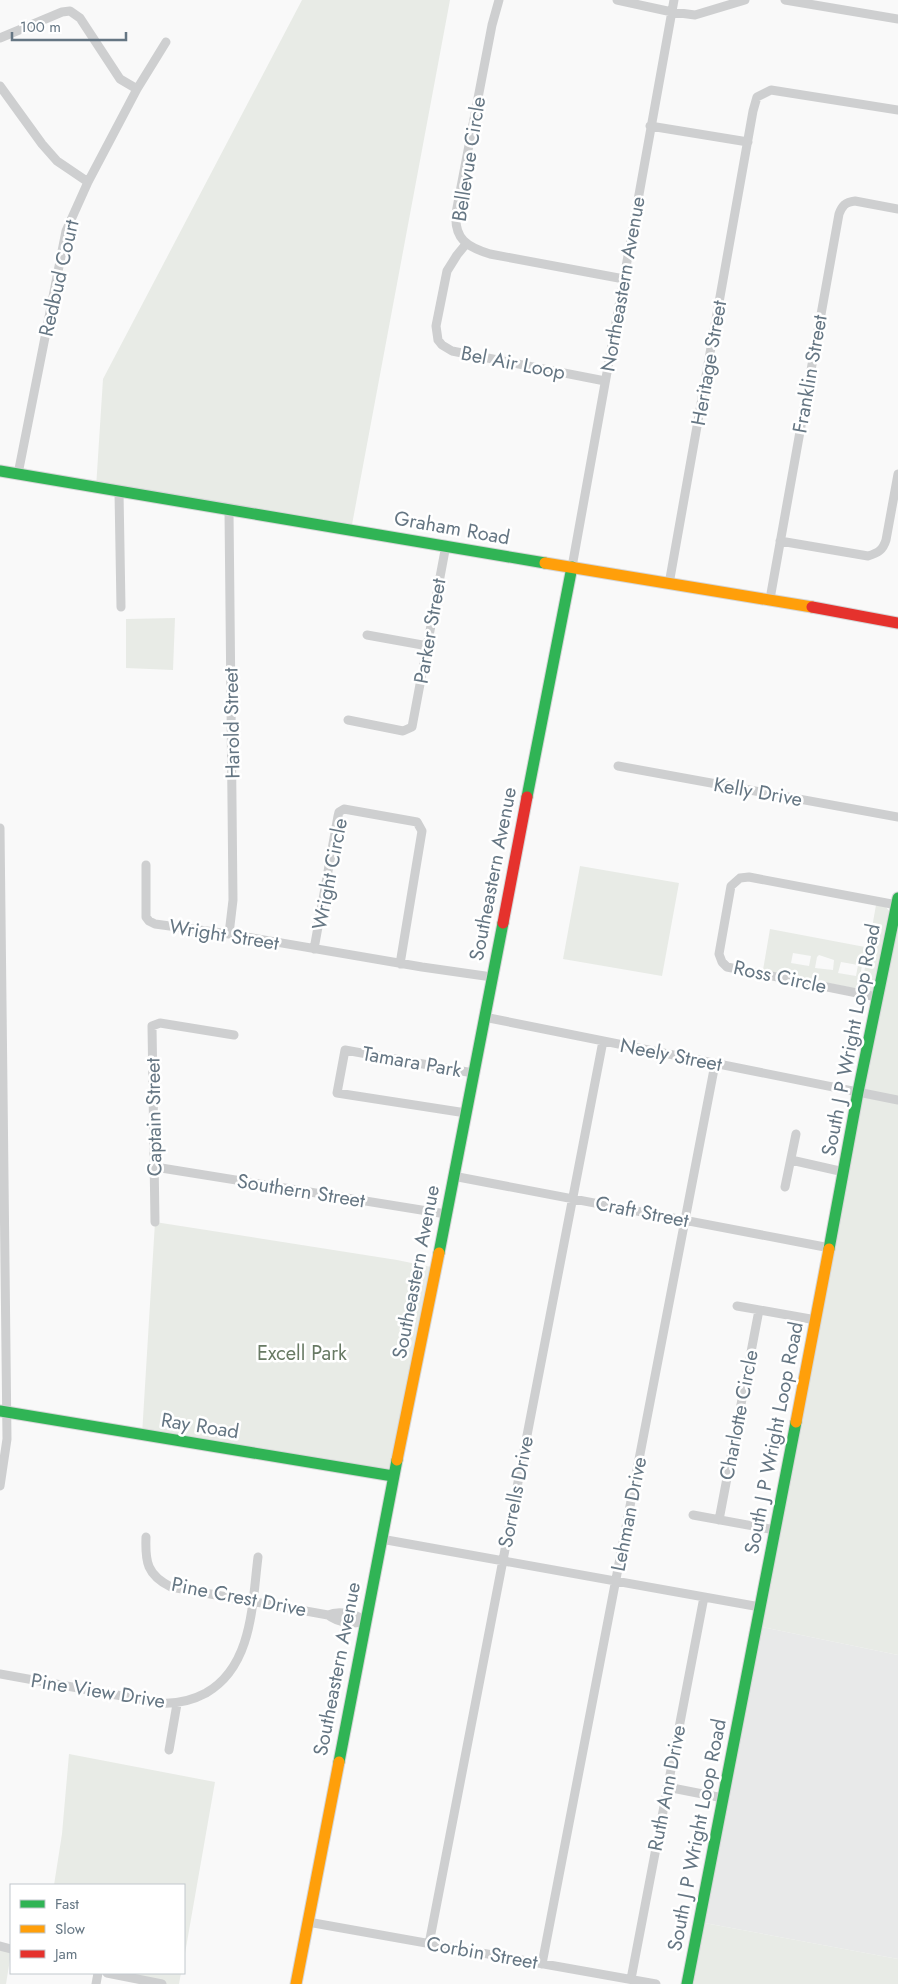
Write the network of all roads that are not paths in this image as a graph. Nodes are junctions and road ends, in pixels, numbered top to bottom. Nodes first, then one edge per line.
1 (499, 0) edge
2 (617, 0) edge
3 (674, 0) edge
4 (745, 0) edge
5 (785, 0) edge
6 (672, 12) junction
7 (898, 19) edge
8 (0, 38) edge
9 (166, 42) dead end
10 (0, 86) edge
11 (137, 89) junction
12 (898, 110) edge
13 (650, 126) junction
14 (748, 142) junction
15 (88, 182) junction
16 (898, 209) edge
17 (466, 244) junction
18 (624, 279) junction
19 (605, 381) junction
20 (0, 471) edge
21 (18, 474) junction
22 (898, 474) edge
23 (119, 492) junction
24 (229, 511) junction
25 (780, 541) junction
26 (446, 545) junction
27 (572, 567) junction
28 (669, 584) junction
29 (770, 599) junction
30 (121, 607) dead end
31 (898, 623) edge
32 (367, 635) dead end
33 (428, 646) junction
34 (348, 720) dead end
35 (618, 766) dead end
36 (898, 817) edge
37 (0, 828) edge
38 (146, 865) dead end
39 (0, 887) edge
40 (897, 902) edge
41 (229, 934) junction
42 (314, 949) junction
43 (400, 964) junction
44 (492, 977) junction
45 (1, 990) edge
46 (877, 997) junction
47 (484, 1017) junction
48 (234, 1035) dead end
49 (603, 1041) junction
50 (715, 1064) junction
51 (473, 1073) junction
52 (858, 1092) junction
53 (2, 1099) edge
54 (898, 1100) edge
55 (466, 1112) junction
56 (796, 1134) dead end
57 (791, 1160) junction
58 (155, 1167) junction
59 (844, 1172) junction
60 (454, 1176) junction
61 (786, 1187) dead end
62 (573, 1199) junction
63 (446, 1214) junction
64 (685, 1220) junction
65 (155, 1222) dead end
66 (830, 1248) junction
67 (737, 1306) dead end
68 (3, 1310) edge
69 (760, 1310) junction
70 (816, 1320) junction
71 (3, 1412) edge
72 (393, 1476) junction
73 (0, 1486) edge
74 (693, 1516) dead end
75 (719, 1520) junction
76 (775, 1530) junction
77 (146, 1537) dead end
78 (381, 1539) junction
79 (258, 1557) dead end
80 (503, 1561) junction
81 (616, 1581) junction
82 (704, 1597) junction
83 (252, 1600) junction
84 (760, 1607) junction
85 (365, 1620) junction
86 (0, 1674) edge
87 (177, 1704) junction
88 (169, 1750) dead end
89 (667, 1787) junction
90 (723, 1798) junction
91 (308, 1922) junction
92 (429, 1944) junction
93 (542, 1964) junction
94 (112, 1974) edge
95 (631, 1980) junction
96 (162, 1984) edge
97 (296, 1984) edge
98 (656, 1984) edge
99 (687, 1984) edge

1 - 17 street, Bellevue Circle
2 - 6 street
3 - 6 street, Northeastern Avenue
4 - 6 street
5 - 7 street
6 - 13 street, Northeastern Avenue
8 - 11 street
9 - 11 street, Redbud Court
10 - 15 street
11 - 15 street, Redbud Court
12 - 14 street, Heritage Street
13 - 14 street
13 - 18 street, Northeastern Avenue
14 - 28 street, Heritage Street
15 - 21 street, Redbud Court
16 - 25 street, Franklin Street
17 - 18 street, Bellevue Circle
17 - 19 street, Bel Air Loop
18 - 19 street, Northeastern Avenue
19 - 27 street, Northeastern Avenue
20 - 21 main road, Graham Road
21 - 23 main road, Graham Road
22 - 25 street
23 - 24 main road, Graham Road
23 - 30 street
24 - 26 main road, Graham Road
24 - 41 street, Harold Street
25 - 29 street, Franklin Street
26 - 27 main road, Graham Road
26 - 33 street, Parker Street
27 - 28 main road, Graham Road
27 - 44 main road, Southeastern Avenue
28 - 29 main road, Graham Road
29 - 31 main road, Graham Road
32 - 33 street
33 - 34 street, Parker Street
35 - 36 street, Kelly Drive
37 - 39 street
38 - 41 street, Wright Street
39 - 45 street
40 - 46 main road, South J P Wright Loop Road
40 - 46 street, Ross Circle
41 - 42 street, Wright Street
42 - 43 street, Wright Street
42 - 43 street, Wright Circle
43 - 44 street, Wright Street
44 - 47 main road, Southeastern Avenue
45 - 53 street
46 - 52 main road, South J P Wright Loop Road
47 - 49 street, Neely Street
47 - 51 main road, Southeastern Avenue
48 - 58 street, Captain Street
49 - 50 street, Neely Street
49 - 62 street, Sorrells Drive
50 - 52 street, Neely Street
50 - 64 street, Lehman Drive
51 - 55 main road, Southeastern Avenue
51 - 55 street, Tamara Park
52 - 54 street, Neely Street
52 - 59 main road, South J P Wright Loop Road
53 - 68 street
55 - 60 main road, Southeastern Avenue
56 - 57 street
57 - 59 street
57 - 61 street
58 - 63 street, Southern Street
58 - 65 street, Captain Street
59 - 66 main road, South J P Wright Loop Road
60 - 62 street, Craft Street
60 - 63 main road, Southeastern Avenue
62 - 64 street, Craft Street
62 - 80 street, Sorrells Drive
63 - 72 main road, Southeastern Avenue
64 - 66 street, Craft Street
64 - 81 street, Lehman Drive
66 - 70 main road, South J P Wright Loop Road
67 - 69 street
68 - 71 street
69 - 70 street
69 - 75 street, Charlotte Circle
70 - 76 main road, South J P Wright Loop Road
71 - 72 main road, Ray Road
71 - 73 street
72 - 78 main road, Southeastern Avenue
74 - 75 street
75 - 76 street
76 - 84 main road, South J P Wright Loop Road
77 - 83 street, Pine Crest Drive
78 - 80 street
78 - 85 main road, Southeastern Avenue
79 - 83 street, Pine View Drive
80 - 81 street
80 - 92 street, Sorrells Drive
81 - 82 street
81 - 93 street, Lehman Drive
82 - 84 street
82 - 89 street, Ruth Ann Drive
83 - 85 street, Pine Crest Drive
83 - 87 street, Pine View Drive
84 - 90 main road, South J P Wright Loop Road
85 - 91 main road, Southeastern Avenue
86 - 87 street, Pine View Drive
87 - 88 street
89 - 90 street
89 - 95 street, Ruth Ann Drive
90 - 99 main road, South J P Wright Loop Road
91 - 92 street, Corbin Street
91 - 97 main road, Southeastern Avenue
92 - 93 street, Corbin Street
93 - 95 street, Corbin Street
94 - 96 street
95 - 98 street, Corbin Street

